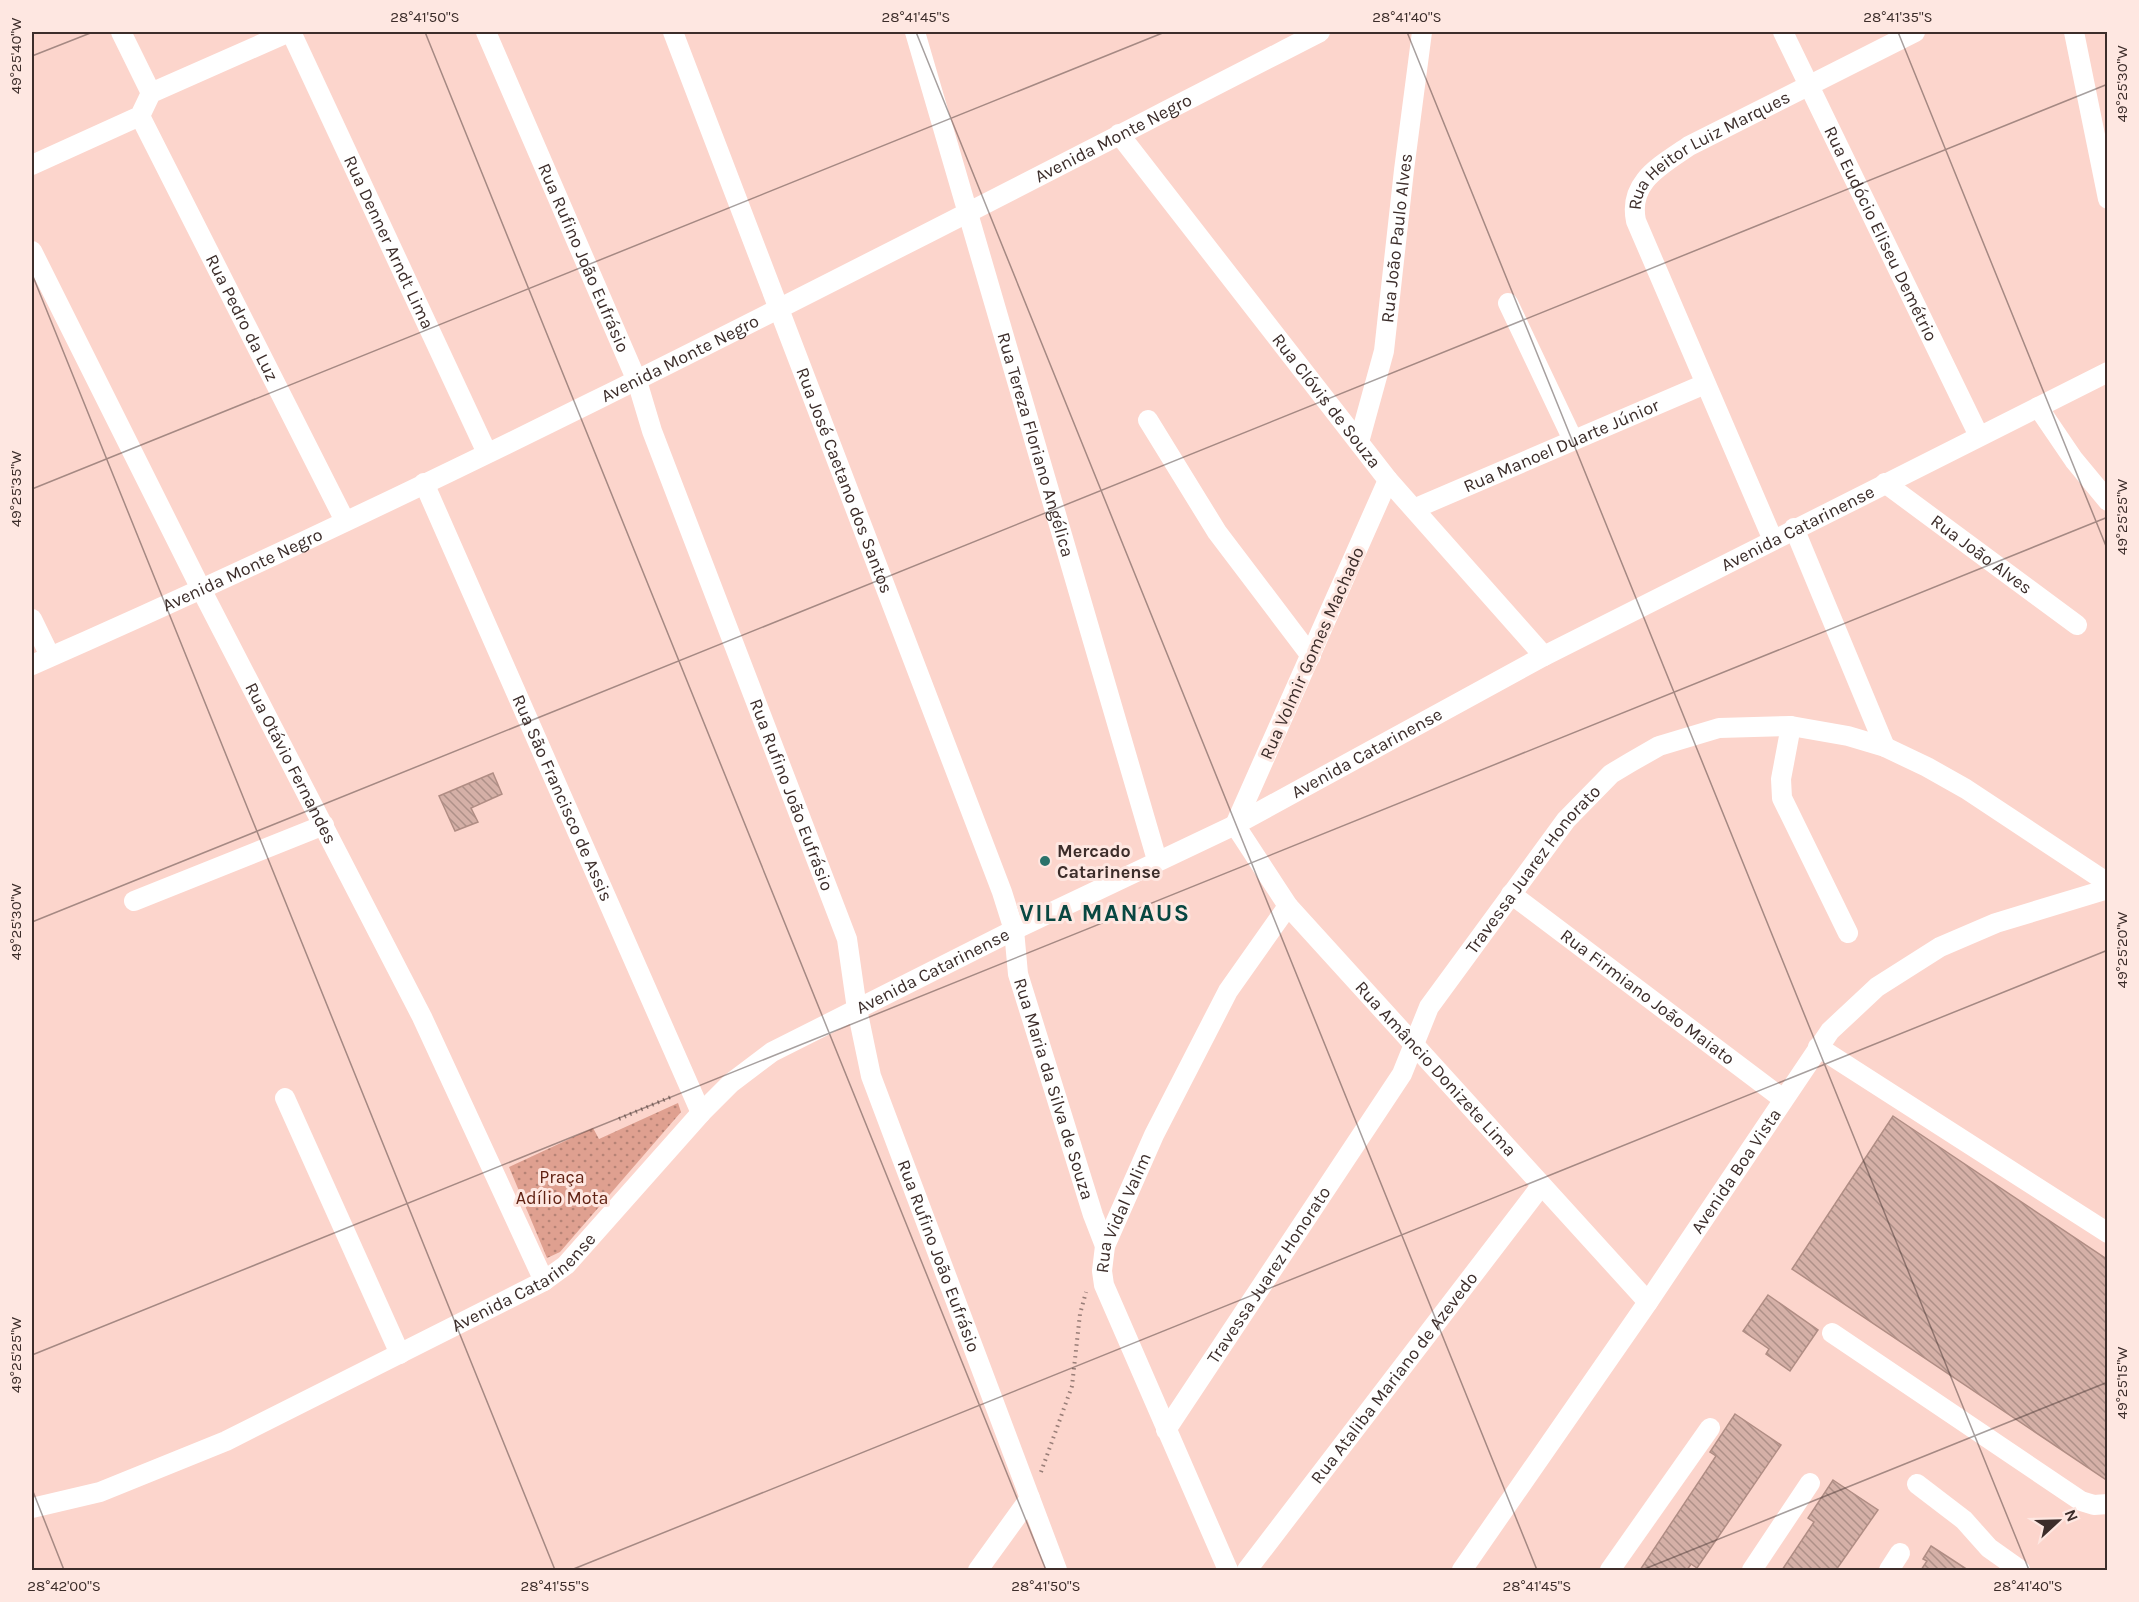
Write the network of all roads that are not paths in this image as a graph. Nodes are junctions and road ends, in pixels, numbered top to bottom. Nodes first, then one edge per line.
1 (121, 32) edge
2 (290, 32) edge
3 (486, 32) edge
4 (673, 32) edge
5 (915, 32) edge
6 (1320, 32) edge
7 (1422, 32) edge
8 (1783, 32) edge
9 (1915, 32) edge
10 (2074, 32) edge
11 (1809, 85) junction
12 (151, 93) junction
13 (140, 116) junction
14 (1119, 134) junction
15 (32, 165) edge
16 (2108, 200) edge
17 (966, 213) junction
18 (32, 252) edge
19 (1508, 303) dead end
20 (780, 308) junction
21 (2108, 372) edge
22 (637, 381) junction
23 (1705, 384) junction
24 (2038, 407) junction
25 (1148, 420) dead end
26 (1979, 436) junction
27 (1574, 440) junction
28 (1359, 442) junction
29 (487, 453) junction
30 (1389, 480) junction
31 (424, 483) junction
32 (1885, 483) junction
33 (2108, 501) edge
34 (1416, 508) junction
35 (345, 521) junction
36 (1794, 528) junction
37 (1773, 540) junction
38 (201, 589) junction
39 (32, 619) edge
40 (2077, 625) dead end
41 (50, 656) junction
42 (1311, 656) junction
43 (1544, 656) junction
44 (32, 664) edge
45 (1791, 726) junction
46 (1885, 747) junction
47 (324, 825) junction
48 (1235, 825) junction
49 (1157, 860) junction
50 (2108, 883) edge
51 (2108, 889) edge
52 (1511, 894) junction
53 (134, 901) dead end
54 (1288, 906) junction
55 (1014, 930) junction
56 (1848, 933) dead end
57 (857, 1009) junction
58 (1413, 1044) junction
59 (1818, 1047) junction
60 (285, 1098) dead end
61 (1783, 1099) junction
62 (701, 1113) junction
63 (1541, 1186) junction
64 (2108, 1233) edge
65 (1106, 1246) junction
66 (544, 1281) junction
67 (1648, 1302) junction
68 (1832, 1333) dead end
69 (400, 1354) junction
70 (1710, 1428) dead end
71 (1166, 1430) junction
72 (1810, 1483) dead end
73 (1917, 1484) dead end
74 (1030, 1498) junction
75 (2108, 1504) edge
76 (32, 1508) edge
77 (1900, 1553) dead end
78 (978, 1570) edge
79 (1057, 1570) edge
80 (1228, 1570) edge
81 (1247, 1570) edge
82 (1462, 1570) edge
83 (1610, 1570) edge
84 (1752, 1570) edge
85 (1889, 1570) edge
86 (2020, 1570) edge

1 - 12 street
2 - 12 street
2 - 29 street, Rua Denner Arndt Lima
3 - 22 street, Rua Rufino João Eufrásio
4 - 20 street, Rua José Caetano dos Santos
5 - 17 street, Rua Tereza Floriano Angélica
6 - 14 street, Avenida Monte Negro
7 - 28 street, Rua João Paulo Alves
8 - 11 street, Rua Eudócio Eliseu Demétrio
9 - 11 street, Rua Heitor Luiz Marques
10 - 16 street
11 - 23 street, Rua Heitor Luiz Marques
11 - 26 street, Rua Eudócio Eliseu Demétrio
12 - 13 street
13 - 15 street
13 - 35 street, Rua Pedro da Luz
14 - 17 street, Avenida Monte Negro
14 - 28 street, Rua Clóvis de Souza
17 - 20 street, Avenida Monte Negro
17 - 49 street, Rua Tereza Floriano Angélica
18 - 38 street, Rua Otávio Fernandes
19 - 27 street
20 - 22 street, Avenida Monte Negro
20 - 55 street, Rua José Caetano dos Santos
21 - 24 street, Avenida Catarinense
22 - 29 street, Avenida Monte Negro
22 - 57 street, Rua Rufino João Eufrásio
23 - 27 street, Rua Manoel Duarte Júnior
23 - 37 street, Rua Heitor Luiz Marques
24 - 26 street, Avenida Catarinense
24 - 33 street
25 - 42 street
26 - 32 street, Avenida Catarinense
27 - 34 street, Rua Manoel Duarte Júnior
28 - 30 street, Rua Clóvis de Souza
29 - 31 street, Avenida Monte Negro
30 - 34 street, Rua Clóvis de Souza
30 - 42 street, Rua Volmir Gomes Machado
31 - 35 street, Avenida Monte Negro
31 - 62 street, Rua São Francisco de Assis
32 - 36 street, Avenida Catarinense
32 - 40 street, Rua João Alves
34 - 43 street, Rua Clóvis de Souza
35 - 38 street, Avenida Monte Negro
36 - 37 street, Avenida Catarinense
36 - 46 street
37 - 43 street, Avenida Catarinense
38 - 41 street, Avenida Monte Negro
38 - 47 street, Rua Otávio Fernandes
39 - 41 street
41 - 44 street, Avenida Monte Negro
42 - 48 street, Rua Volmir Gomes Machado
43 - 48 street, Avenida Catarinense
45 - 46 street, Travessa Juarez Honorato
45 - 52 street, Travessa Juarez Honorato
45 - 56 street
46 - 50 street, Travessa Juarez Honorato
47 - 53 street
47 - 66 street, Rua Otávio Fernandes
48 - 49 street, Avenida Catarinense
48 - 54 street, Rua Amâncio Donizete Lima
49 - 55 street, Avenida Catarinense
51 - 59 street, Avenida Boa Vista
52 - 58 street, Travessa Juarez Honorato
52 - 61 street, Rua Firmiano João Maiato
54 - 58 street, Rua Amâncio Donizete Lima
54 - 65 street, Rua Vidal Valim
55 - 57 street, Avenida Catarinense
55 - 65 street, Rua Maria da Silva de Souza
57 - 62 street, Avenida Catarinense
57 - 74 street, Rua Rufino João Eufrásio
58 - 63 street, Rua Amâncio Donizete Lima
58 - 71 street, Travessa Juarez Honorato
59 - 61 street, Avenida Boa Vista
59 - 64 street
60 - 69 street
61 - 67 street, Avenida Boa Vista
62 - 66 street, Avenida Catarinense
63 - 67 street, Rua Amâncio Donizete Lima
63 - 81 street, Rua Ataliba Mariano de Azevedo
65 - 71 street, Rua Vidal Valim
66 - 69 street, Avenida Catarinense
67 - 82 street, Avenida Boa Vista
68 - 75 street
69 - 76 street, Avenida Catarinense
70 - 83 street
71 - 80 street, Rua Vidal Valim
72 - 84 street
73 - 86 street
74 - 78 street
74 - 79 street, Rua Rufino João Eufrásio
77 - 85 street

